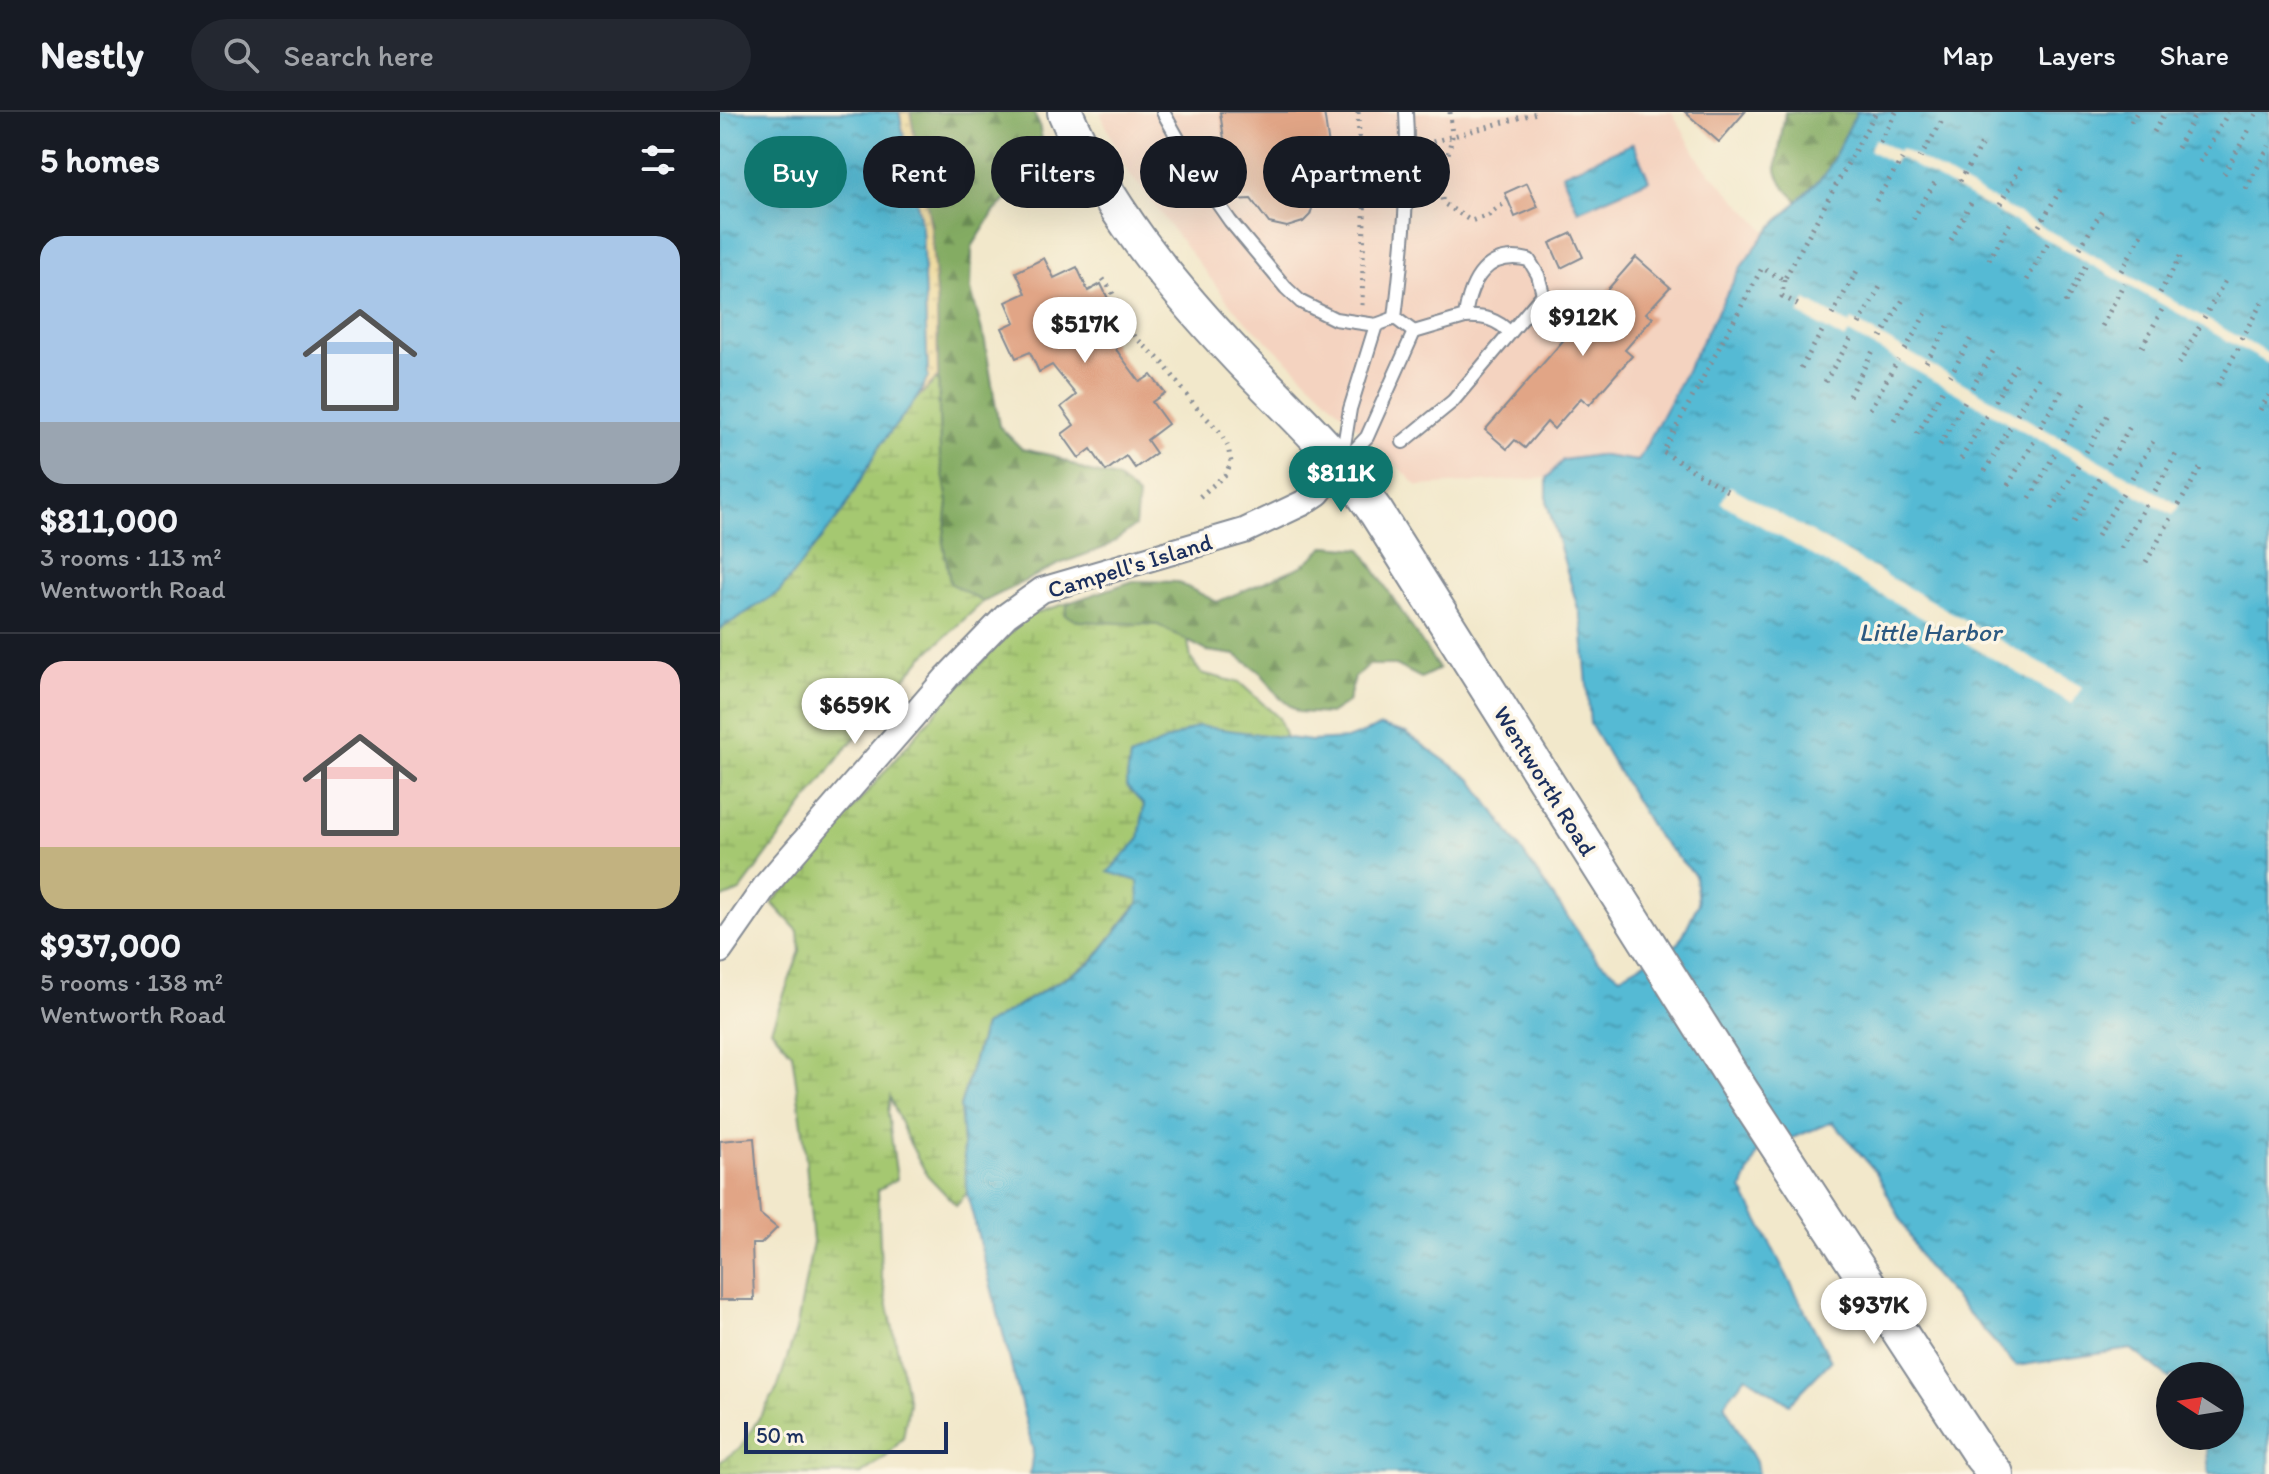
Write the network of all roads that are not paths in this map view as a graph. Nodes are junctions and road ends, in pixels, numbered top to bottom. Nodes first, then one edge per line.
1 (1065, 112) edge
2 (1163, 112) edge
3 (1406, 112) edge
4 (1465, 317) junction
5 (1395, 318) junction
6 (1376, 325) junction
7 (1414, 332) junction
8 (1510, 333) junction
9 (1403, 442) dead end
10 (1341, 464) junction
11 (720, 951) edge
12 (1996, 1474) edge

1 - 10 main road, Wentworth Road
2 - 6 lane
3 - 5 lane
4 - 7 lane
4 - 8 lane
4 - 8 lane
5 - 6 lane
5 - 7 lane
6 - 10 lane
7 - 10 lane
8 - 9 lane
10 - 11 street, Campell's Island
10 - 12 main road, Wentworth Road

